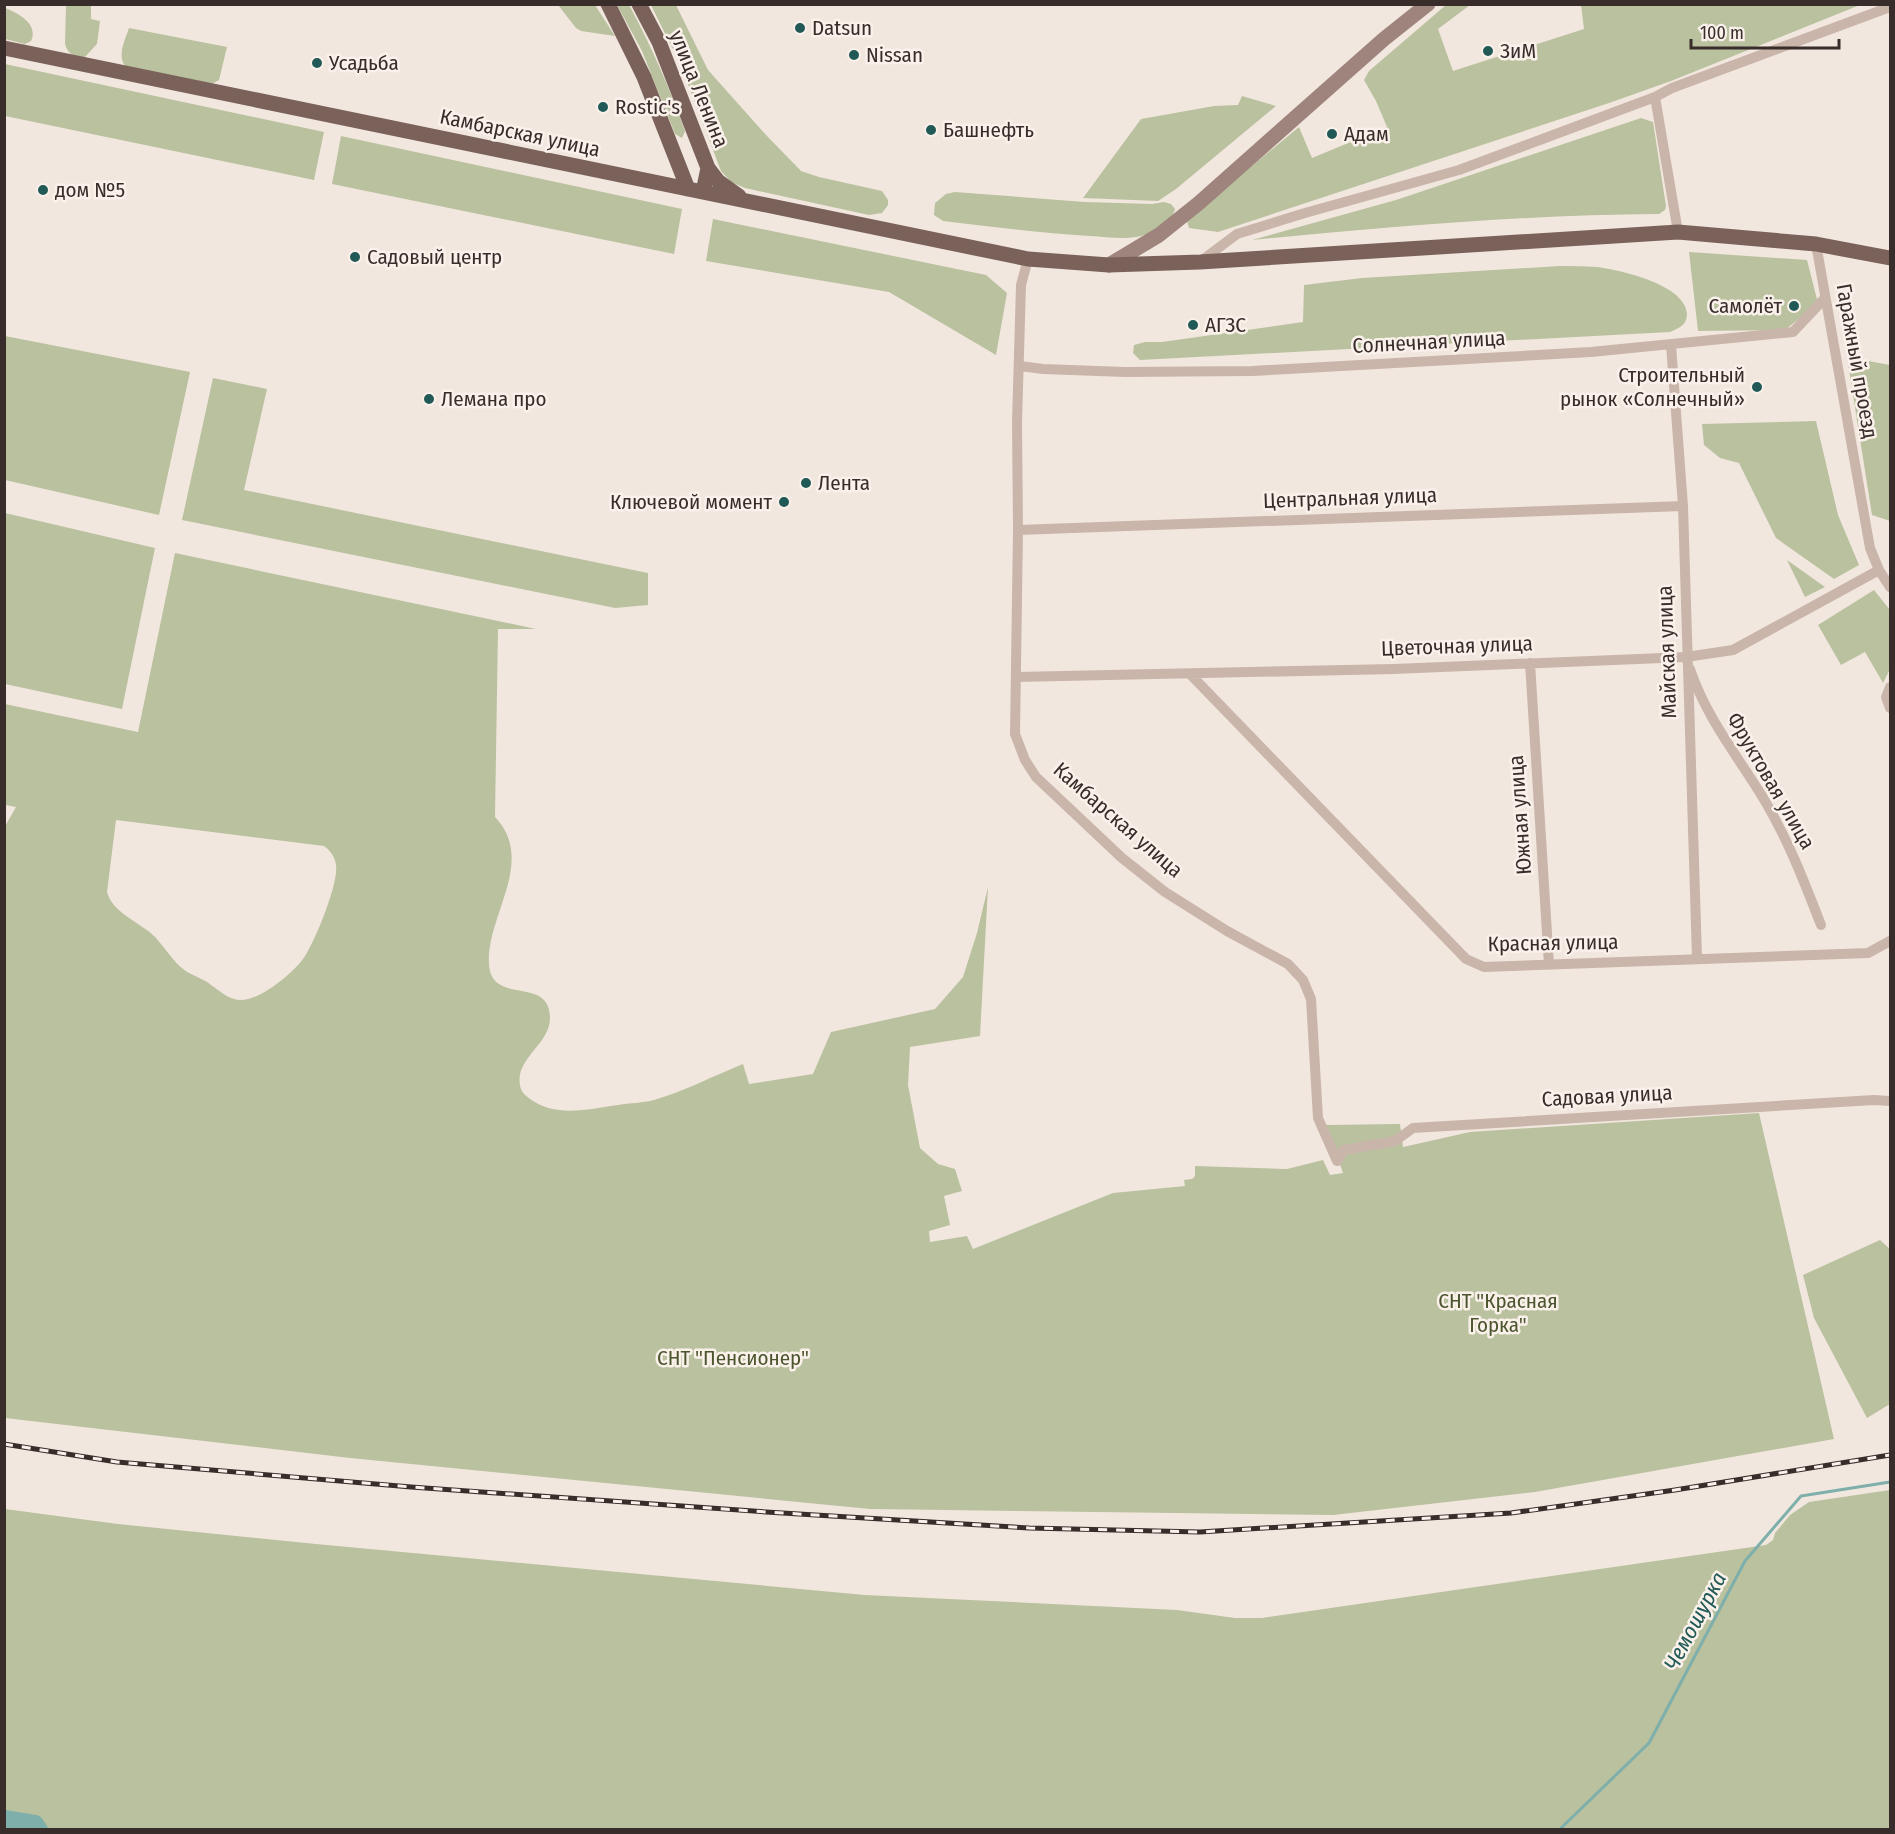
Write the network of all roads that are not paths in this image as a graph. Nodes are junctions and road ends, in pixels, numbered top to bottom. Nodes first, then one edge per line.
1 (608, 4) edge
2 (639, 4) edge
3 (1428, 4) edge
4 (1890, 7) edge
5 (4, 48) edge
6 (1655, 97) junction
7 (708, 168) junction
8 (696, 190) junction
9 (747, 200) junction
10 (1678, 232) junction
11 (1816, 244) junction
12 (1890, 258) edge
13 (1028, 259) junction
14 (1200, 262) junction
15 (1109, 265) junction
16 (1825, 298) junction
17 (1671, 345) junction
18 (1020, 366) junction
19 (1683, 506) junction
20 (1018, 530) junction
21 (1879, 570) junction
22 (1890, 587) edge
23 (1686, 657) junction
24 (1530, 663) junction
25 (1190, 674) junction
26 (1016, 677) junction
27 (1890, 687) edge
28 (1890, 708) edge
29 (1821, 925) dead end
30 (1890, 940) edge
31 (1697, 958) junction
32 (1549, 965) junction
33 (1890, 1101) edge
34 (1336, 1161) joint

1 - 8 main road
2 - 7 main road, улица Ленина
3 - 15 street
4 - 6 street
5 - 8 main road, Камбарская улица
6 - 10 street
6 - 14 street
7 - 8 main road, улица Ленина
7 - 9 main road
8 - 9 main road, Камбарская улица
9 - 13 main road, Камбарская улица
10 - 11 main road, Камбарская улица
10 - 14 main road, Камбарская улица
11 - 12 main road, Камбарская улица
11 - 16 street, Гаражный проезд
13 - 15 main road, Камбарская улица
13 - 18 street, Камбарская улица
14 - 15 main road, Камбарская улица
16 - 17 street, Солнечная улица
16 - 21 street, Гаражный проезд
17 - 18 street, Солнечная улица
17 - 19 street, Майская улица
18 - 20 street, Камбарская улица
19 - 20 street, Центральная улица
19 - 23 street, Майская улица
20 - 26 street, Камбарская улица
21 - 22 street, Гаражный проезд
21 - 23 street, Цветочная улица
23 - 24 street, Цветочная улица
23 - 29 street, Фруктовая улица
23 - 31 street, Майская улица
24 - 25 street, Цветочная улица
24 - 32 street, Южная улица
25 - 26 street, Цветочная улица
25 - 32 street, Красная улица
26 - 34 street, Камбарская улица
27 - 28 street
30 - 31 street, Красная улица
31 - 32 street, Красная улица
33 - 34 street, Садовая улица

